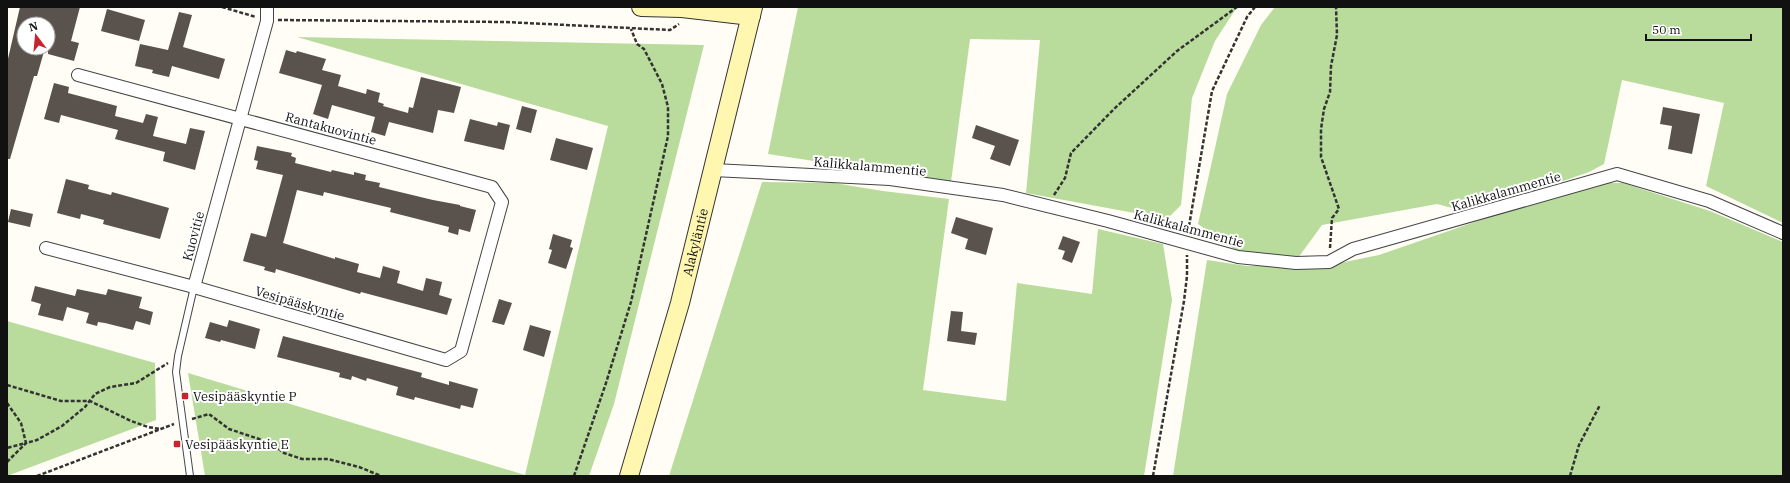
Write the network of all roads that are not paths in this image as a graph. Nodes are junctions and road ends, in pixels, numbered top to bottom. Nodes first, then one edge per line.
1 (266, 7) edge
2 (641, 7) edge
3 (752, 11) edge
4 (78, 75) dead end
5 (240, 117) junction
6 (713, 170) junction
7 (1783, 233) edge
8 (46, 248) dead end
9 (484, 268) joint
10 (194, 287) junction
11 (190, 476) edge
12 (629, 476) edge

1 - 5 street, Kuovitie
2 - 3 main road
3 - 6 main road, Alakyläntie
4 - 5 street, Rantakuovintie
5 - 9 street, Rantakuovintie
5 - 10 street, Kuovitie
6 - 7 street, Kalikkalammentie
6 - 12 main road, Alakyläntie
8 - 10 street, Vesipääskyntie
9 - 10 street, Vesipääskyntie
10 - 11 lane, Kuovitie

